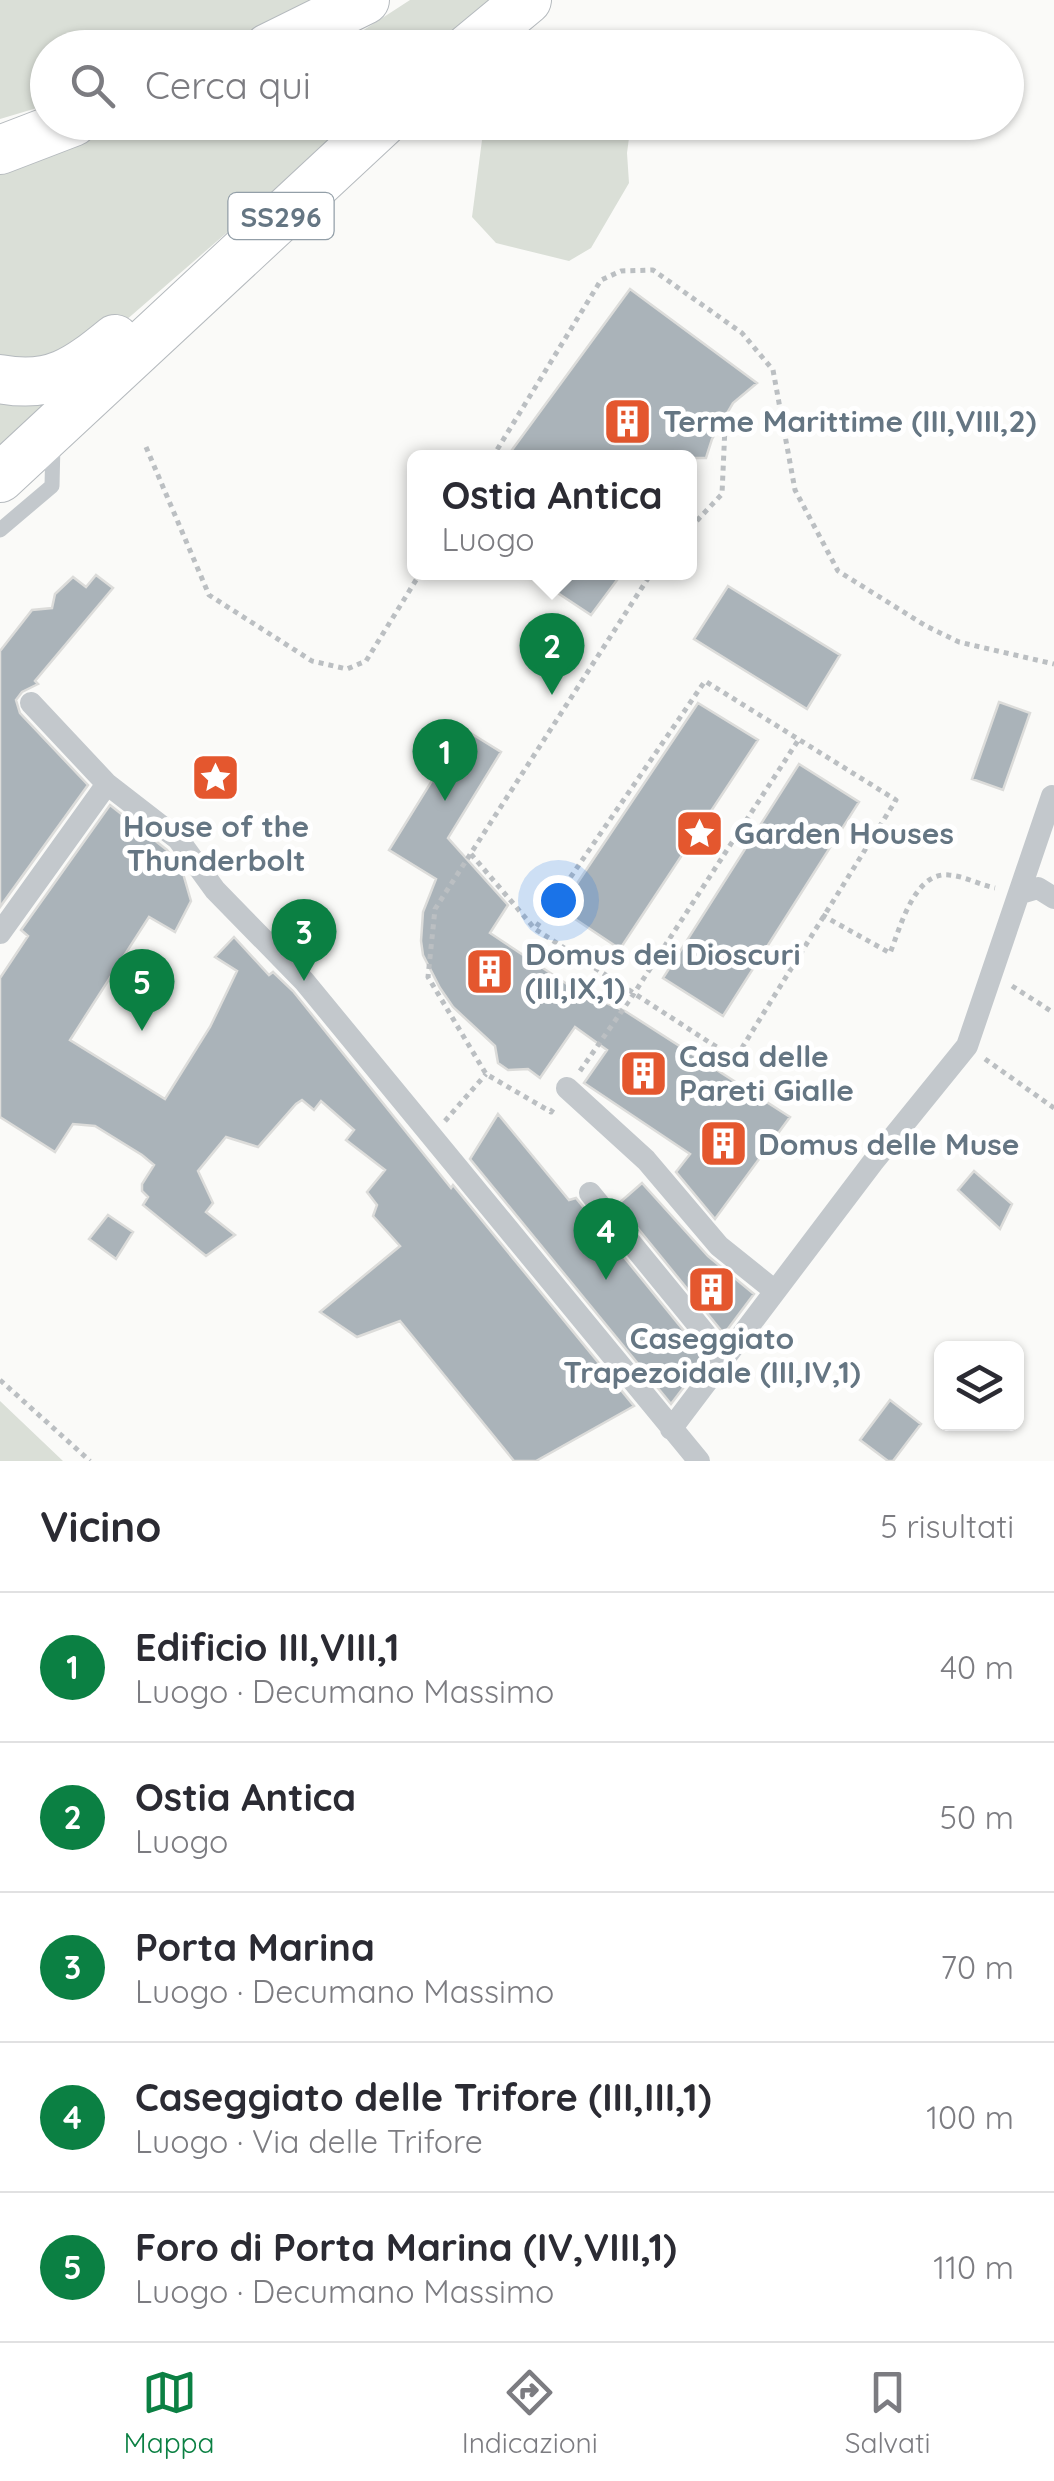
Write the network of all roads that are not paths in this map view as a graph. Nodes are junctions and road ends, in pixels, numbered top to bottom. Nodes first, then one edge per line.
1 (365, 0) edge
2 (526, 0) edge
3 (304, 30) edge
4 (490, 30) edge
5 (364, 140) edge
6 (181, 311) junction
7 (0, 378) edge
8 (54, 428) junction
9 (0, 478) edge
10 (0, 530) edge
11 (31, 703) dead end
12 (106, 784) junction
13 (1052, 796) edge
14 (1021, 893) junction
15 (1054, 898) edge
16 (0, 932) edge
17 (567, 1088) road end
18 (590, 1193) dead end
19 (776, 1291) junction
20 (725, 1358) junction
21 (672, 1430) junction
22 (698, 1461) edge

1 - 3 main road
2 - 4 main road
5 - 6 main road, SS296
6 - 7 main road, SS296
6 - 8 main road, SS296
8 - 9 main road, SS296
8 - 10 lane
11 - 12 street
12 - 16 street
12 - 21 street
13 - 14 street
14 - 15 street
14 - 19 street
17 - 19 street
18 - 20 street
19 - 20 street
20 - 21 street
21 - 22 street

